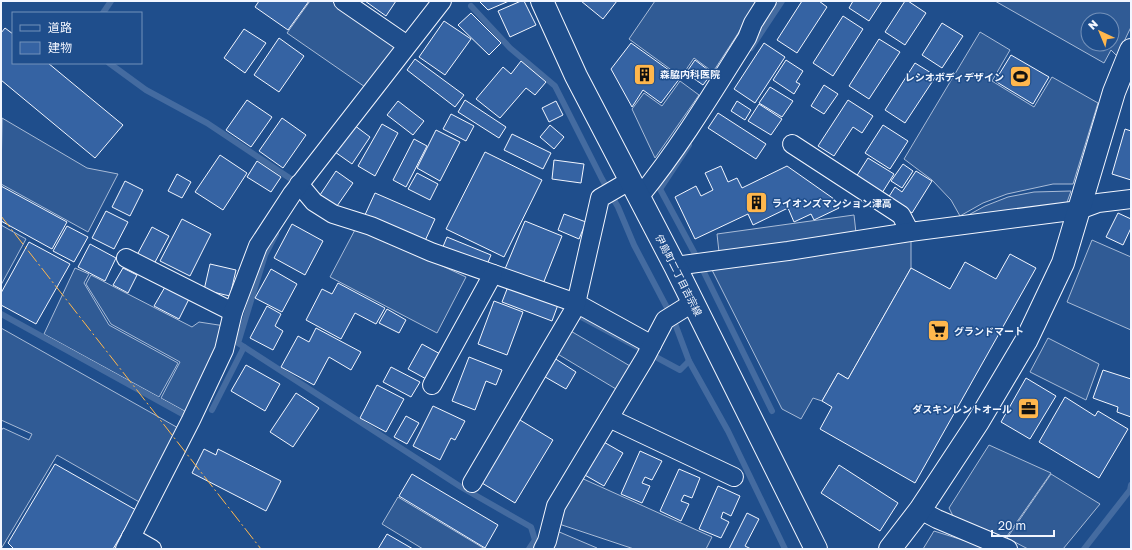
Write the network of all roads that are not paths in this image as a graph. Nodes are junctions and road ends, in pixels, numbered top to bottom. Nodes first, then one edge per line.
1 (343, 1) edge
2 (442, 1) edge
3 (542, 1) edge
4 (767, 1) edge
5 (407, 46) junction
6 (1131, 50) edge
7 (792, 144) dead end
8 (299, 184) junction
9 (633, 186) junction
10 (1131, 199) edge
11 (1079, 210) junction
12 (910, 232) junction
13 (126, 258) dead end
14 (691, 263) junction
15 (493, 274) junction
16 (573, 309) junction
17 (233, 312) junction
18 (678, 312) junction
19 (649, 351) junction
20 (432, 385) dead end
21 (609, 418) junction
22 (734, 477) dead end
23 (472, 483) dead end
24 (920, 510) junction
25 (128, 543) edge
26 (152, 549) edge
27 (542, 549) edge
28 (816, 549) edge
29 (890, 549) edge
30 (1008, 549) edge

1 - 5 street
2 - 5 street
3 - 9 street, 伊島町二丁目吉宗線
4 - 9 street
5 - 8 street
6 - 11 street
7 - 12 street
8 - 15 street
8 - 17 street
9 - 14 street, 伊島町二丁目吉宗線
9 - 16 street
10 - 11 street
11 - 12 street
11 - 24 street
12 - 14 street
13 - 17 street
14 - 18 street, 伊島町二丁目吉宗線
15 - 16 street
15 - 20 street
16 - 19 street
16 - 23 street
17 - 25 street
18 - 19 street
18 - 28 street, 伊島町二丁目吉宗線
19 - 21 street
21 - 22 street
21 - 27 street
24 - 29 street
24 - 30 street
25 - 26 street

